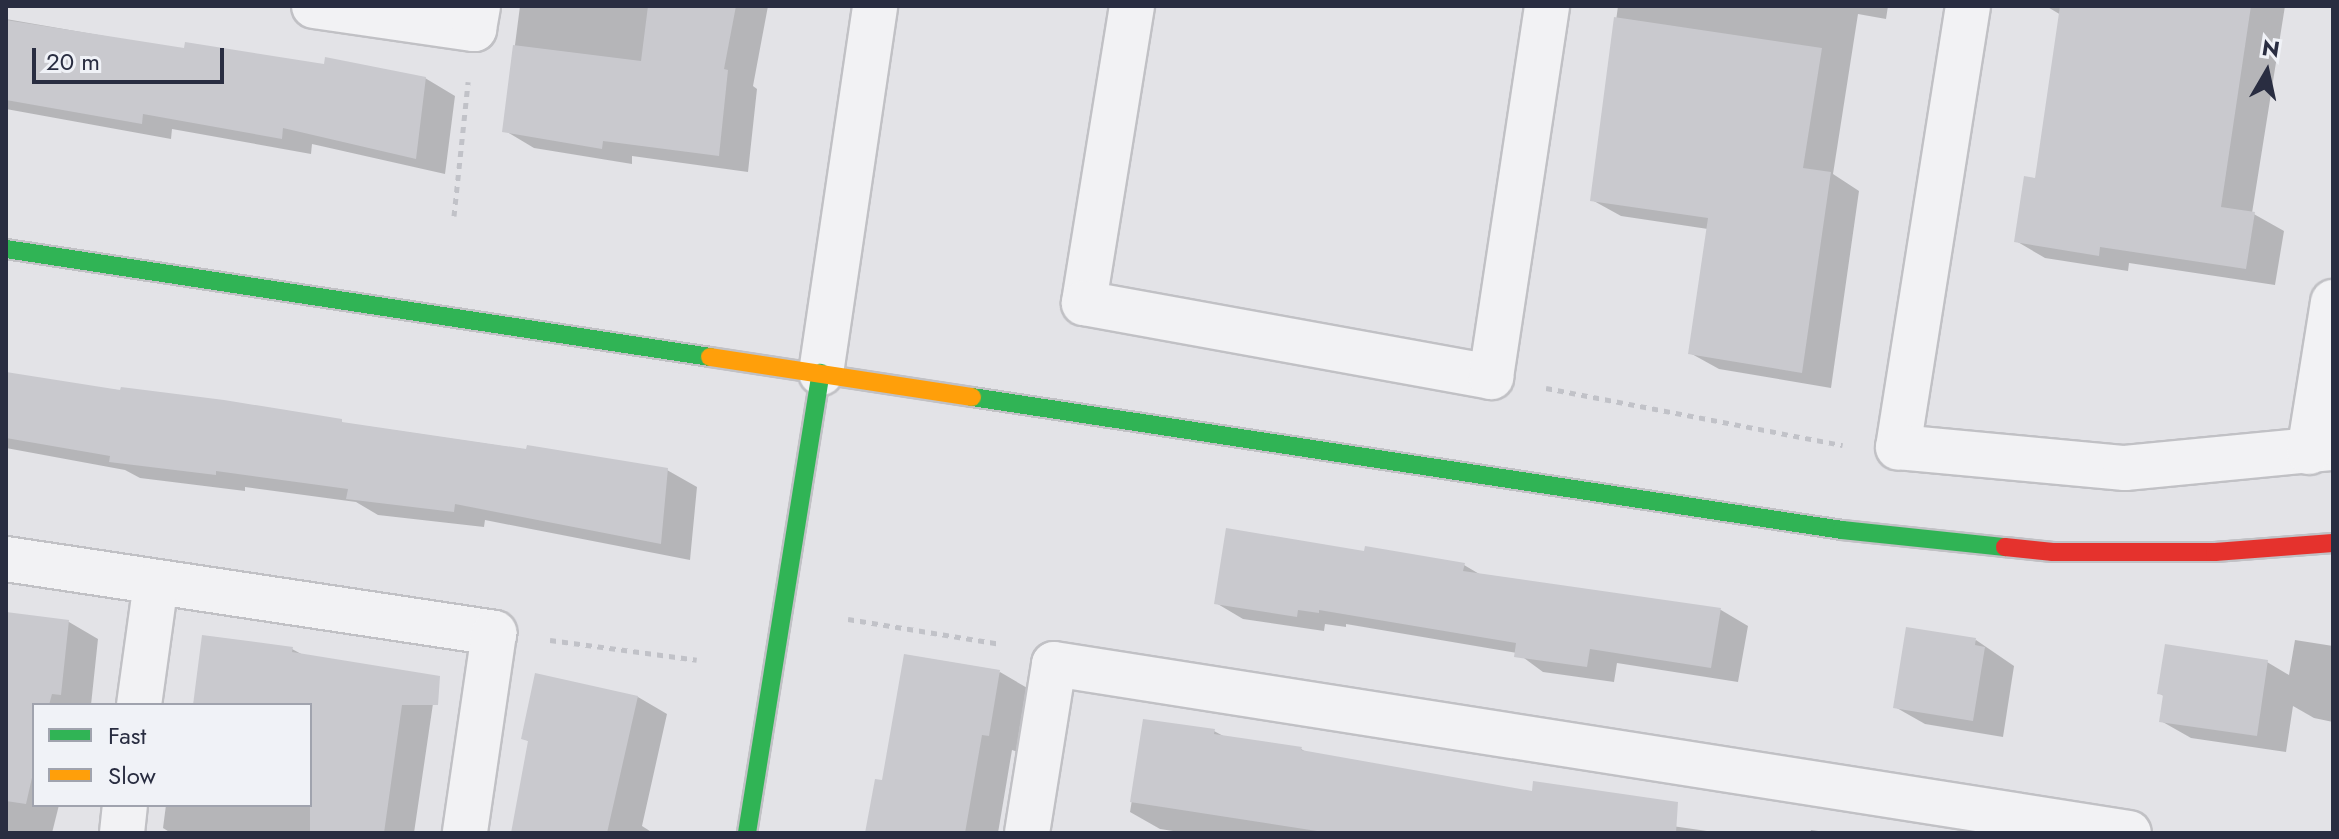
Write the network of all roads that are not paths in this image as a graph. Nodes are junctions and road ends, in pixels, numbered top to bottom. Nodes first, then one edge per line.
1 (314, 6) edge
2 (875, 6) edge
3 (1132, 6) edge
4 (1547, 6) edge
5 (1968, 6) edge
6 (476, 18) edge
7 (6, 249) edge
8 (2333, 302) edge
9 (821, 373) junction
10 (2321, 450) edge
11 (2333, 543) edge
12 (6, 559) edge
13 (156, 583) junction
14 (139, 703) edge
15 (125, 807) edge
16 (122, 833) edge
17 (465, 833) edge
18 (747, 833) edge
19 (1027, 833) edge
20 (2129, 833) edge

1 - 6 street
2 - 9 street
3 - 4 street
5 - 10 street
7 - 9 street
8 - 10 street
9 - 11 street
9 - 18 street
12 - 13 street
13 - 14 street
13 - 17 street
15 - 16 street
19 - 20 street

